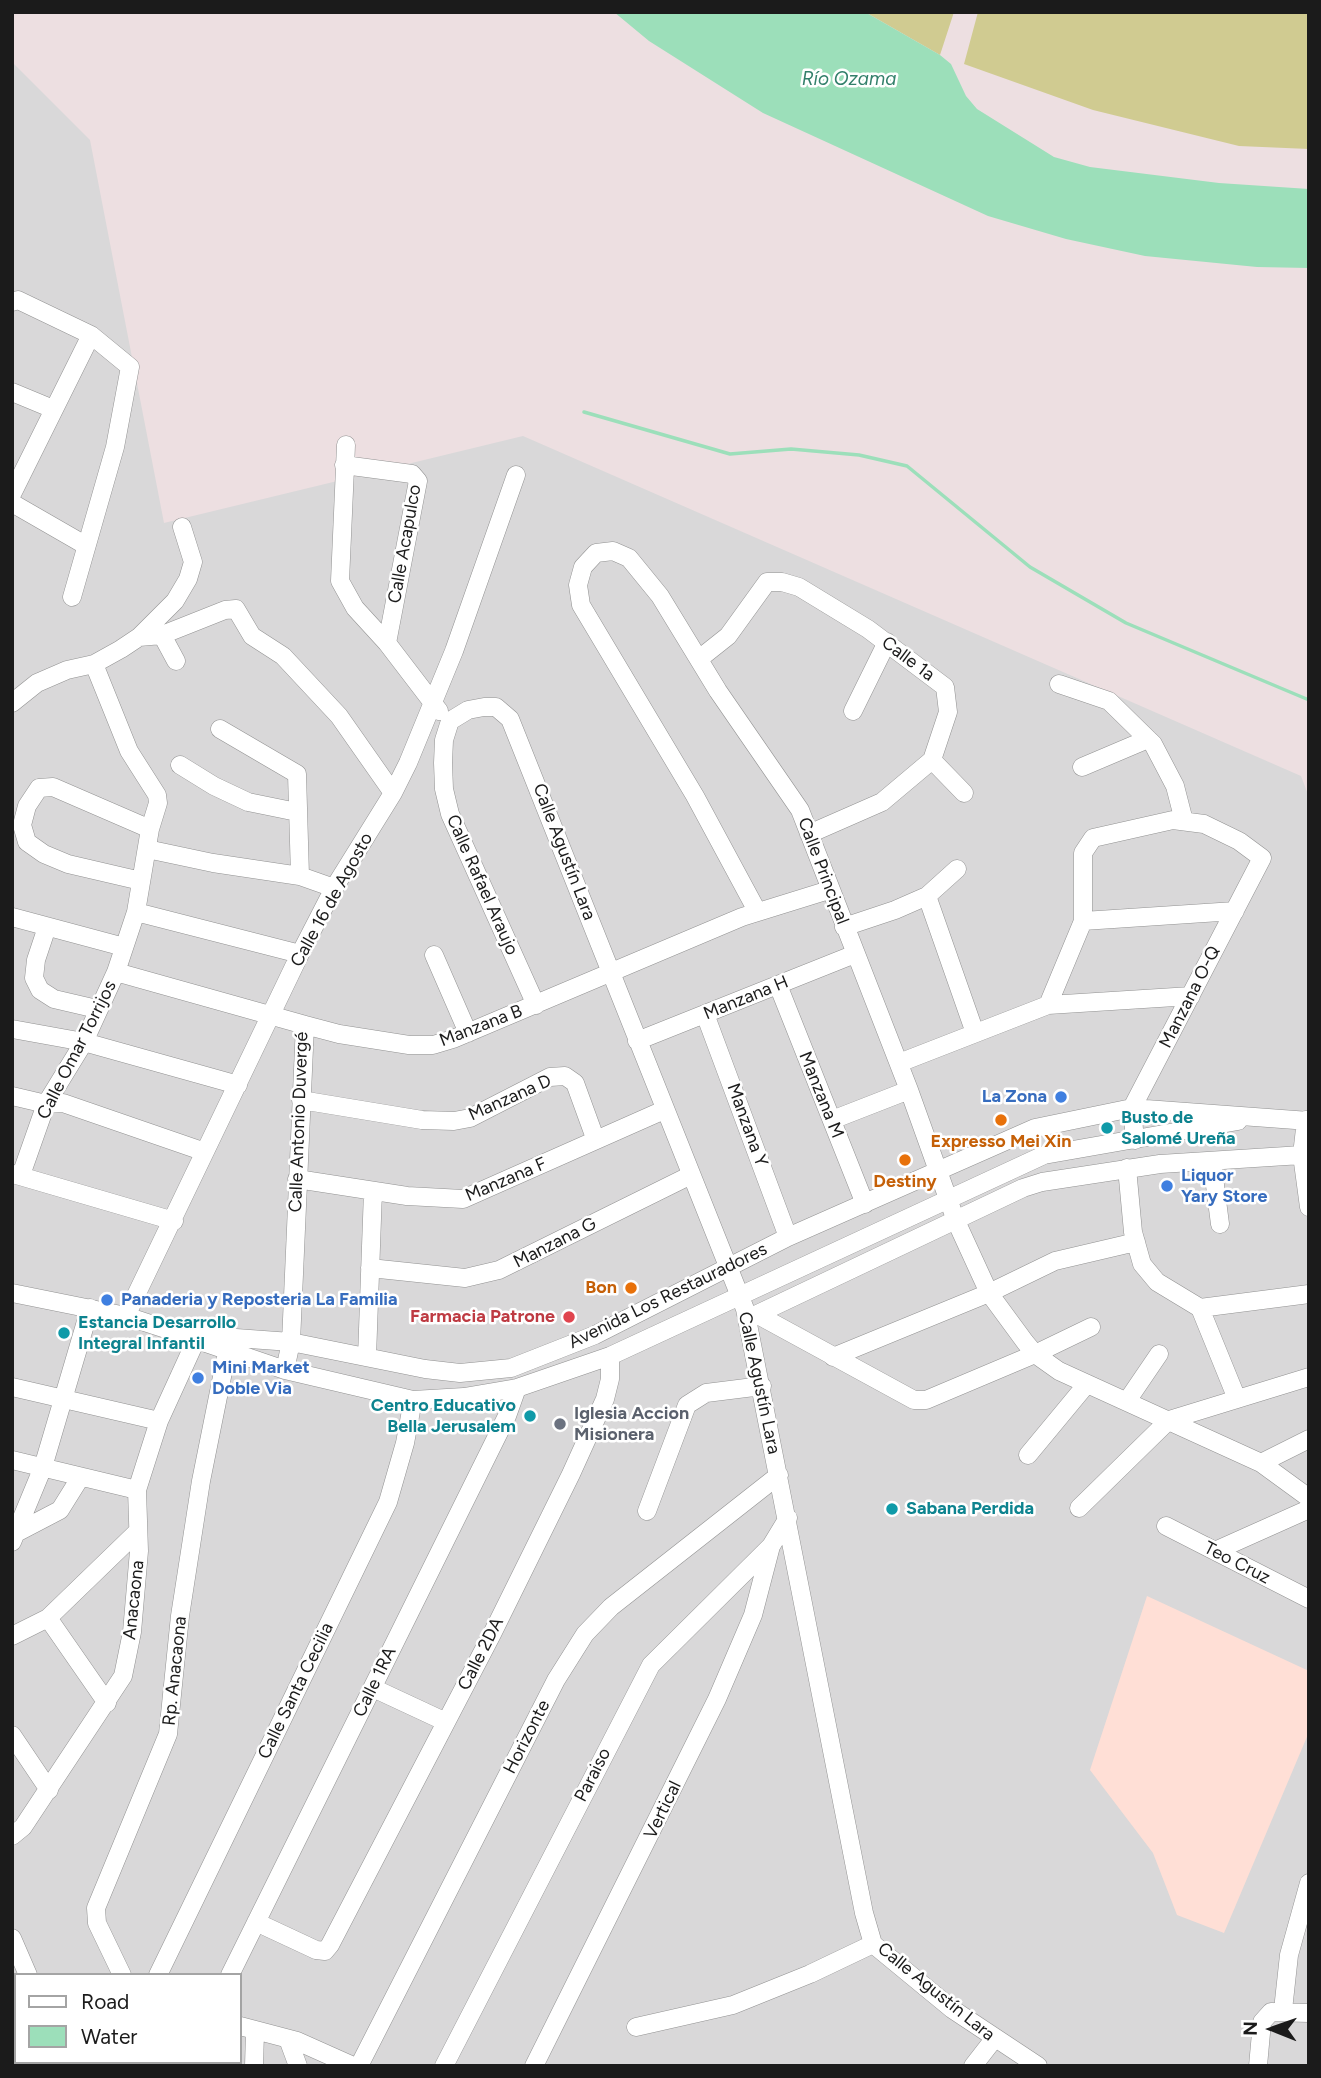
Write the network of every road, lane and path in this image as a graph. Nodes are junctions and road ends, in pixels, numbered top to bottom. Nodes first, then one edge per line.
1 (15, 301) edge
2 (91, 335) junction
3 (12, 392) edge
4 (53, 409) junction
5 (346, 445) dead end
6 (344, 465) junction
7 (516, 475) dead end
8 (13, 493) edge
9 (182, 527) dead end
10 (85, 545) junction
11 (72, 597) dead end
12 (162, 635) junction
13 (139, 637) junction
14 (887, 642) junction
15 (387, 643) junction
16 (699, 659) junction
17 (176, 661) dead end
18 (94, 664) junction
19 (1059, 684) dead end
20 (12, 703) edge
21 (431, 705) junction
22 (853, 711) dead end
23 (450, 721) junction
24 (220, 729) dead end
25 (1148, 740) junction
26 (932, 760) junction
27 (180, 765) dead end
28 (1082, 767) dead end
29 (393, 793) junction
30 (964, 793) dead end
31 (297, 812) junction
32 (1184, 821) junction
33 (150, 829) junction
34 (809, 834) junction
35 (147, 849) junction
36 (957, 869) dead end
37 (300, 876) junction
38 (141, 881) junction
39 (334, 888) junction
40 (829, 890) junction
41 (927, 896) junction
42 (757, 911) junction
43 (1235, 911) junction
44 (136, 912) junction
45 (12, 917) edge
46 (1083, 922) junction
47 (47, 927) junction
48 (844, 927) junction
49 (124, 947) junction
50 (300, 954) junction
51 (855, 954) junction
52 (434, 955) dead end
53 (610, 971) junction
54 (116, 972) junction
55 (778, 985) junction
56 (1191, 996) junction
57 (536, 1005) junction
58 (1048, 1005) junction
59 (97, 1009) junction
60 (705, 1014) junction
61 (272, 1015) junction
62 (305, 1025) junction
63 (12, 1029) edge
64 (468, 1033) junction
65 (975, 1033) junction
66 (637, 1041) junction
67 (84, 1042) junction
68 (899, 1063) junction
69 (238, 1084) junction
70 (909, 1090) junction
71 (12, 1096) edge
72 (301, 1100) junction
73 (46, 1104) junction
74 (1132, 1108) junction
75 (664, 1110) junction
76 (1258, 1117) junction
77 (832, 1120) junction
78 (1308, 1121) edge
79 (595, 1138) junction
80 (1135, 1140) junction
81 (205, 1152) junction
82 (1302, 1155) junction
83 (1212, 1162) junction
84 (1127, 1168) junction
85 (936, 1170) junction
86 (17, 1174) edge
87 (689, 1176) junction
88 (298, 1179) junction
89 (373, 1191) junction
90 (947, 1199) junction
91 (865, 1205) junction
92 (1309, 1207) edge
93 (174, 1221) junction
94 (956, 1221) junction
95 (1220, 1224) dead end
96 (788, 1237) junction
97 (1136, 1242) junction
98 (370, 1268) junction
99 (728, 1268) junction
100 (12, 1293) edge
101 (989, 1293) junction
102 (1309, 1294) edge
103 (738, 1295) junction
104 (90, 1308) junction
105 (1200, 1308) junction
106 (126, 1316) junction
107 (752, 1317) junction
108 (1091, 1327) dead end
109 (188, 1337) junction
110 (291, 1342) junction
111 (228, 1352) junction
112 (1035, 1354) junction
113 (1159, 1354) dead end
114 (610, 1356) junction
115 (367, 1357) junction
116 (833, 1357) junction
117 (285, 1370) junction
118 (1309, 1377) edge
119 (1086, 1384) junction
120 (762, 1385) junction
121 (12, 1387) edge
122 (517, 1388) junction
123 (62, 1399) junction
124 (1237, 1399) junction
125 (413, 1400) junction
126 (1127, 1401) junction
127 (1169, 1420) junction
128 (159, 1421) junction
129 (1309, 1439) edge
130 (1028, 1455) dead end
131 (12, 1460) edge
132 (1261, 1463) junction
133 (43, 1467) junction
134 (779, 1475) junction
135 (80, 1478) junction
136 (137, 1490) junction
137 (1309, 1497) edge
138 (1079, 1508) dead end
139 (1309, 1509) edge
140 (648, 1511) dead end
141 (788, 1518) junction
142 (1166, 1527) dead end
143 (138, 1531) junction
144 (14, 1536) edge
145 (771, 1546) junction
146 (1215, 1551) junction
147 (1309, 1599) edge
148 (48, 1618) junction
149 (12, 1636) edge
150 (373, 1688) junction
151 (107, 1703) junction
152 (446, 1722) junction
153 (12, 1735) edge
154 (48, 1790) junction
155 (12, 1836) edge
156 (1309, 1883) edge
157 (256, 1922) junction
158 (13, 1939) edge
159 (873, 1944) junction
160 (27, 1973) edge
161 (121, 1973) edge
162 (159, 1973) edge
163 (231, 1973) edge
164 (1283, 2010) junction
165 (1309, 2013) edge
166 (636, 2027) dead end
167 (248, 2029) edge
168 (288, 2039) junction
169 (994, 2039) junction
170 (254, 2066) edge
171 (298, 2066) edge
172 (353, 2066) edge
173 (359, 2066) edge
174 (444, 2066) edge
175 (534, 2066) edge
176 (973, 2066) edge
177 (1038, 2066) edge
178 (1258, 2066) edge

1 - 2 street
2 - 4 street
2 - 10 street
3 - 4 street
4 - 8 street
5 - 6 street
6 - 15 street
6 - 15 street, Calle Acapulco
7 - 21 street, Calle 16 de Agosto
8 - 10 street
9 - 13 street
10 - 11 street
12 - 13 street
12 - 17 street
12 - 29 street
13 - 18 street
14 - 16 street, Calle 1a
14 - 22 street
14 - 26 street, Calle 1a
15 - 21 street
16 - 34 street, Calle Principal
16 - 42 street, Calle Principal
18 - 20 street
18 - 33 street, Calle Omar Torrijos
19 - 25 street
21 - 23 street
21 - 29 street, Calle 16 de Agosto
23 - 53 street, Calle Agustín Lara
23 - 57 street, Calle Rafael Araujo
24 - 31 street
25 - 28 street
25 - 32 street
26 - 30 street
26 - 34 street
27 - 31 street
29 - 39 street, Calle 16 de Agosto
31 - 37 street
32 - 43 street, Manzana O-Q
32 - 46 street
33 - 35 street, Calle Omar Torrijos
33 - 38 street
34 - 40 street, Calle Principal
35 - 37 street
35 - 38 street, Calle Omar Torrijos
36 - 41 street
37 - 39 street
38 - 44 street, Calle Omar Torrijos
39 - 50 street, Calle 16 de Agosto
40 - 42 street, Manzana B
40 - 48 street, Calle Principal
41 - 48 street
41 - 65 street
42 - 53 street, Manzana B
43 - 46 street
43 - 56 street, Manzana O-Q
44 - 49 street, Calle Omar Torrijos
44 - 50 street
45 - 47 street
46 - 58 street
47 - 49 street
47 - 59 street
48 - 51 street, Calle Principal
49 - 54 street, Calle Omar Torrijos
50 - 61 street, Calle 16 de Agosto
51 - 55 street, Manzana H
51 - 68 street, Calle Principal
52 - 64 street
53 - 57 street, Manzana B
53 - 66 street, Calle Agustín Lara
54 - 59 street, Calle Omar Torrijos
54 - 61 street, Calle Antonio Duvergé
55 - 60 street, Manzana H
55 - 77 street, Manzana M
56 - 58 street
56 - 74 street, Manzana O-Q
57 - 64 street, Manzana B
58 - 65 street
59 - 67 street, Calle Omar Torrijos
60 - 66 street, Manzana H
60 - 96 street, Manzana Y
61 - 62 street, Calle Antonio Duvergé
61 - 69 street, Calle 16 de Agosto
62 - 64 street, Manzana B
62 - 72 street, Calle Antonio Duvergé
63 - 67 street
65 - 68 street
66 - 75 street, Calle Agustín Lara
67 - 69 street
67 - 73 street, Calle Omar Torrijos
68 - 70 street, Calle Principal
69 - 81 street, Calle 16 de Agosto
70 - 77 street
70 - 85 street, Calle Principal
71 - 73 street
72 - 79 street, Manzana D
72 - 88 street, Calle Antonio Duvergé
73 - 81 street
73 - 86 street, Calle Omar Torrijos
74 - 76 street, Avenida Los Restauradores
74 - 80 street
74 - 85 street, Avenida Los Restauradores
75 - 79 street, Manzana F
75 - 87 street, Calle Agustín Lara
76 - 78 street, Avenida Los Restauradores
76 - 80 street
77 - 91 street, Manzana M
78 - 82 street
79 - 89 street, Manzana F
80 - 90 street
81 - 93 street, Calle 16 de Agosto
82 - 83 street
82 - 92 street
83 - 84 street
83 - 95 street
84 - 94 street
84 - 97 street
85 - 90 street, Calle Principal
85 - 91 street, Avenida Los Restauradores
86 - 93 street
87 - 98 street, Manzana G
87 - 99 street, Calle Agustín Lara
88 - 89 street, Manzana F
88 - 110 street, Calle Antonio Duvergé
89 - 98 street
90 - 94 street, Calle Principal
90 - 103 street
91 - 96 street, Avenida Los Restauradores
93 - 106 street, Calle 16 de Agosto
94 - 101 street, Calle Principal
94 - 107 street
96 - 99 street, Avenida Los Restauradores
97 - 101 street
97 - 105 street
98 - 115 street
99 - 103 street, Calle Agustín Lara
99 - 115 street, Avenida Los Restauradores
100 - 104 street, Avenida Los Restauradores
101 - 112 street, Calle Principal
101 - 116 street
102 - 105 street
103 - 107 street, Calle Agustín Lara
103 - 114 street
104 - 106 street, Avenida Los Restauradores
104 - 123 street
105 - 124 street
106 - 109 street, Avenida Los Restauradores
107 - 116 street
107 - 120 street, Calle Agustín Lara
108 - 112 street
109 - 110 street, Avenida Los Restauradores
109 - 111 street
109 - 128 street, Anacaona
110 - 115 street, Avenida Los Restauradores
110 - 117 street, Calle Antonio Duvergé
111 - 117 street
111 - 161 street, Rp. Anacaona
112 - 116 street
112 - 119 street
113 - 126 street
114 - 122 street
114 - 152 street, Calle 2DA
117 - 125 street
118 - 124 street
119 - 126 street
119 - 130 street
120 - 134 street, Calle Agustín Lara
120 - 140 street
121 - 123 street
122 - 125 street
122 - 150 street, Calle 1RA
123 - 128 street
123 - 133 street
124 - 127 street
125 - 162 street, Calle Santa Cecilia
126 - 127 street
127 - 132 street
127 - 138 street
128 - 136 street, Anacaona
129 - 132 street
131 - 133 street
132 - 137 street
133 - 135 street
133 - 144 street
134 - 141 street, Calle Agustín Lara
134 - 173 street, Horizonte
135 - 136 street
135 - 144 street
136 - 143 street, Anacaona
139 - 146 street
141 - 145 street, Paraiso
141 - 159 street, Calle Agustín Lara
142 - 146 street, Teo Cruz
143 - 148 street
143 - 151 street, Anacaona
145 - 174 street, Paraiso
145 - 175 street, Vertical
146 - 147 street, Teo Cruz
148 - 149 street
148 - 151 street
150 - 152 street
150 - 157 street, Calle 1RA
151 - 154 street, Anacaona
152 - 157 street, Calle 2DA
153 - 154 street
154 - 155 street, Anacaona
156 - 164 street
157 - 163 street, Calle 1RA
158 - 160 street
159 - 166 street
159 - 169 street, Calle Agustín Lara
164 - 165 street
164 - 178 street
167 - 168 street
167 - 170 street
168 - 171 street
168 - 172 street
169 - 176 street
169 - 177 street, Calle Agustín Lara

